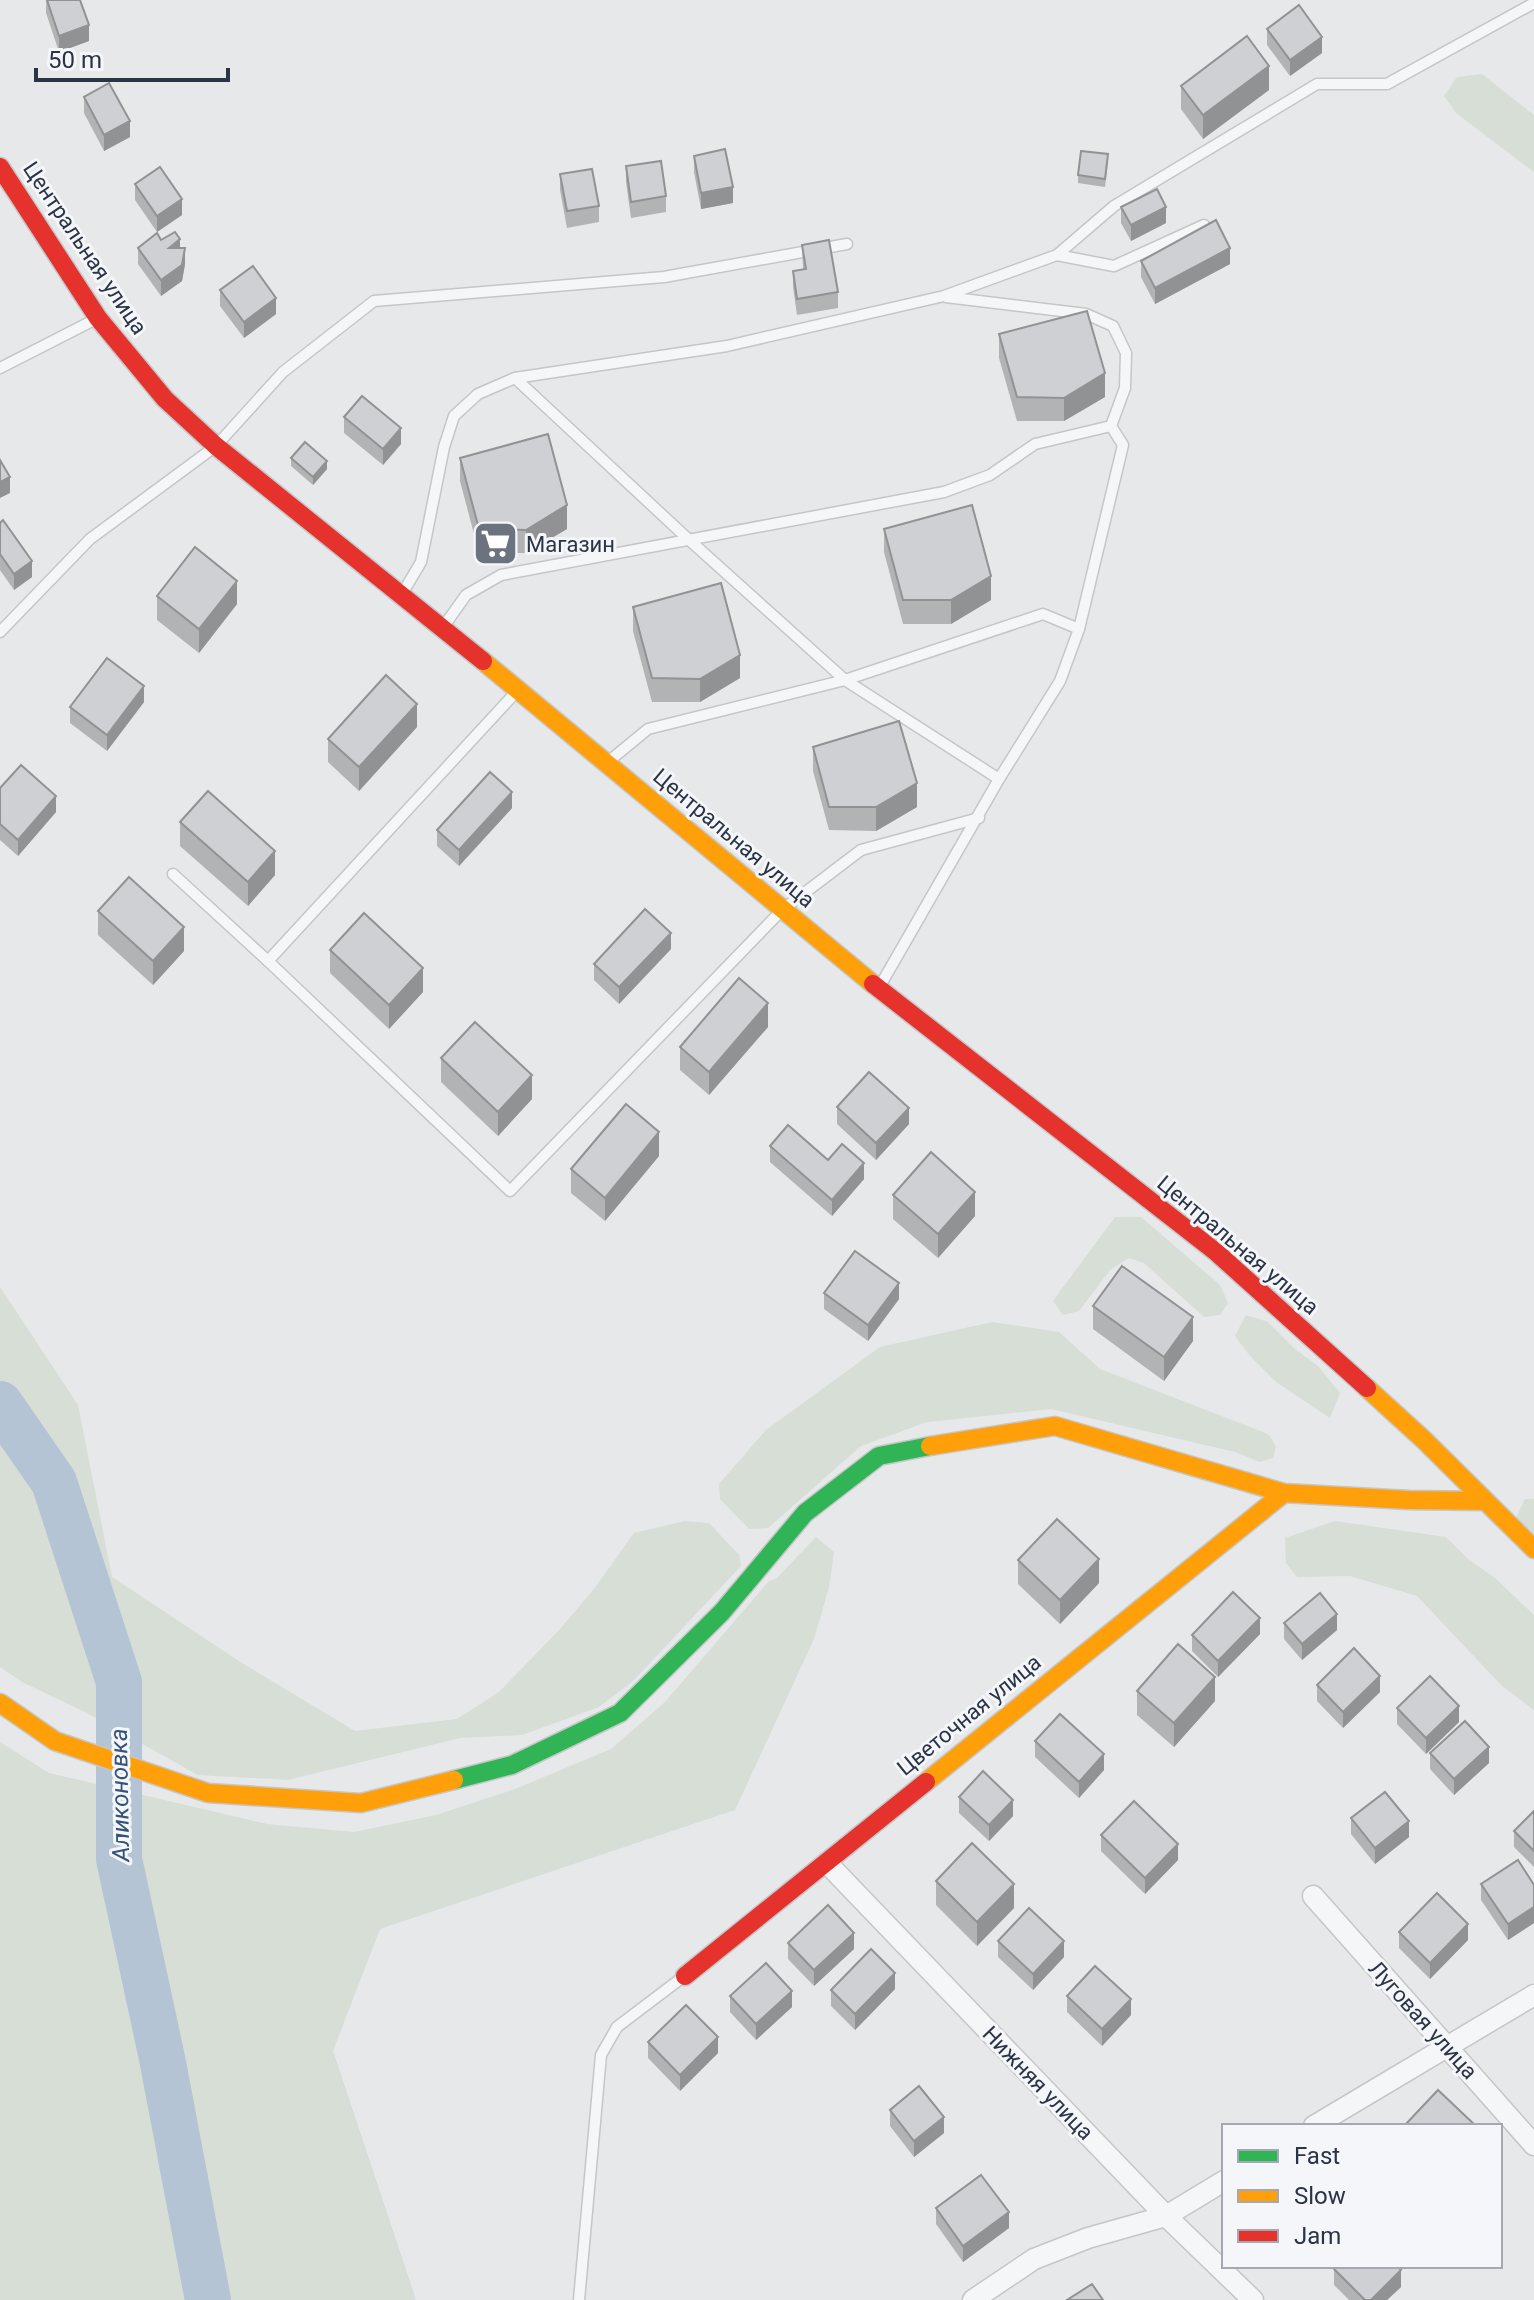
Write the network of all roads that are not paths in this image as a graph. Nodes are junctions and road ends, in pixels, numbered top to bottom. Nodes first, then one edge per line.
1 (1534, 3) edge
2 (0, 167) edge
3 (1204, 225) edge
4 (847, 244) dead end
5 (1057, 255) junction
6 (944, 296) junction
7 (98, 318) junction
8 (0, 368) edge
9 (515, 378) junction
10 (1111, 426) junction
11 (216, 446) junction
12 (687, 538) junction
13 (401, 595) junction
14 (4, 627) edge
15 (443, 628) junction
16 (1079, 629) junction
17 (845, 680) junction
18 (518, 690) junction
19 (607, 763) junction
20 (999, 779) junction
21 (979, 818) junction
22 (173, 874) dead end
23 (782, 910) junction
24 (268, 961) junction
25 (879, 989) junction
26 (1284, 1493) junction
27 (1485, 1501) junction
28 (1534, 1549) edge
29 (0, 1703) edge
30 (827, 1863) junction
31 (1313, 1896) dead end
32 (685, 1976) joint
33 (1534, 1995) edge
34 (1445, 2046) junction
35 (1317, 2124) edge
36 (1534, 2145) edge
37 (1222, 2182) edge
38 (1166, 2216) junction
39 (579, 2300) edge
40 (973, 2300) edge
41 (1253, 2300) edge

1 - 5 lane
2 - 7 street, Центральная улица
3 - 5 lane
4 - 11 lane
5 - 6 lane
6 - 9 lane
6 - 10 lane
7 - 8 lane
7 - 11 street, Центральная улица
9 - 12 lane
9 - 13 lane
10 - 12 lane
10 - 16 lane
11 - 13 street, Центральная улица
11 - 14 lane
12 - 15 lane
12 - 17 lane
13 - 15 street, Центральная улица
15 - 18 street, Центральная улица
16 - 17 lane
16 - 20 lane
17 - 19 lane
17 - 20 lane
18 - 19 street, Центральная улица
18 - 24 lane
19 - 23 street, Центральная улица
20 - 21 lane
21 - 23 lane
21 - 25 lane
22 - 24 lane
23 - 24 lane
23 - 25 street, Центральная улица
25 - 27 street, Центральная улица
26 - 27 street
26 - 29 street
26 - 30 street, Цветочная улица
27 - 28 street, Центральная улица
30 - 32 street, Цветочная улица
30 - 38 street, Нижняя улица
31 - 34 street, Луговая улица
32 - 39 lane
33 - 34 street
34 - 35 street
34 - 36 street, Луговая улица
37 - 38 street
38 - 40 street
38 - 41 street, Нижняя улица

